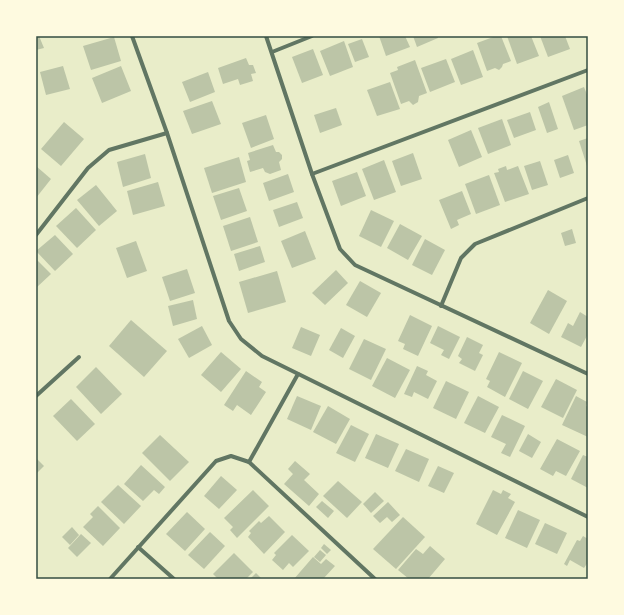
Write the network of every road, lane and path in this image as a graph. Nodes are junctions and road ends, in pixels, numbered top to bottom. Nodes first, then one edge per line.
1 (132, 36) edge
2 (266, 36) edge
3 (312, 36) edge
4 (272, 52) junction
5 (588, 70) edge
6 (167, 133) junction
7 (312, 174) junction
8 (588, 198) edge
9 (36, 235) edge
10 (441, 306) junction
11 (79, 357) dead end
12 (298, 374) junction
13 (588, 374) edge
14 (36, 396) edge
15 (249, 462) junction
16 (588, 517) edge
17 (138, 547) junction
18 (110, 579) edge
19 (174, 579) edge
20 (375, 579) edge

1 - 6 street
2 - 4 street
3 - 4 street
4 - 7 street
5 - 7 street
6 - 9 street
6 - 12 street
7 - 10 street
8 - 10 street
10 - 13 street
11 - 14 street
12 - 15 street
12 - 16 street
15 - 17 street
15 - 20 street
17 - 18 street
17 - 19 street

